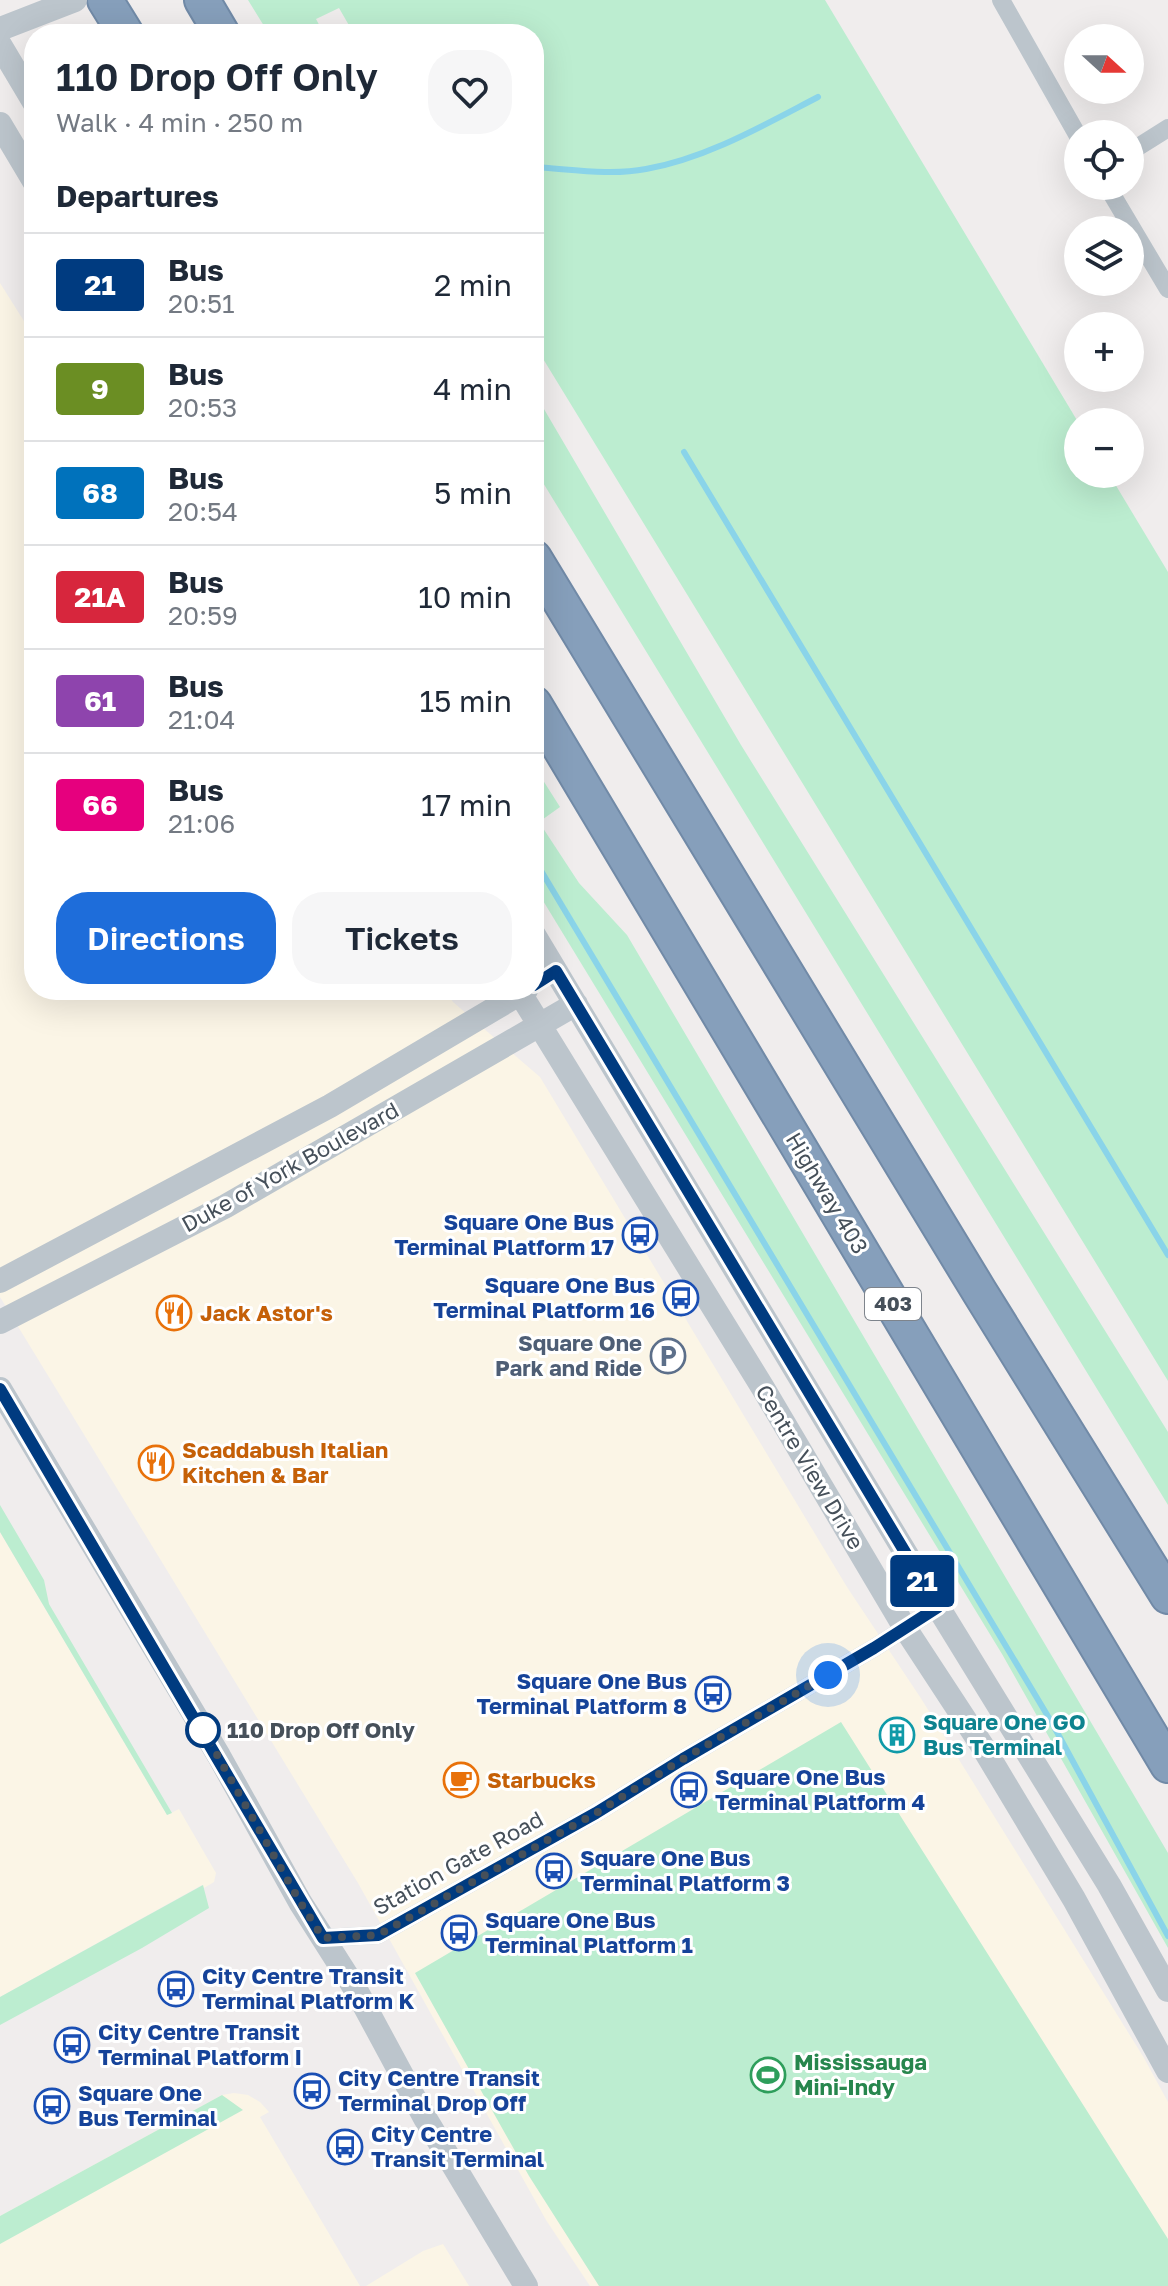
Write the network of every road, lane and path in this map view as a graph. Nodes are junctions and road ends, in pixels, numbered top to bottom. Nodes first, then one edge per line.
1 (75, 0) edge
2 (105, 0) edge
3 (202, 0) edge
4 (1001, 0) edge
5 (120, 24) edge
6 (216, 24) edge
7 (0, 29) edge
8 (0, 45) edge
9 (24, 85) edge
10 (1069, 120) edge
11 (0, 124) edge
12 (1168, 128) edge
13 (1144, 143) edge
14 (24, 164) edge
15 (1115, 200) edge
16 (1168, 289) edge
17 (544, 574) edge
18 (544, 721) edge
19 (544, 951) edge
20 (556, 971) junction
21 (544, 978) edge
22 (508, 1000) edge
23 (530, 1000) edge
24 (576, 1004) junction
25 (541, 1025) junction
26 (0, 1281) edge
27 (0, 1322) edge
28 (0, 1389) edge
29 (1168, 1596) edge
30 (938, 1607) junction
31 (905, 1628) junction
32 (1168, 1765) edge
33 (323, 1938) junction
34 (1168, 1990) edge
35 (1168, 2071) edge
36 (526, 2286) edge

1 - 7 street
2 - 5 highway
3 - 6 highway
4 - 10 street
8 - 9 street
11 - 14 street
12 - 13 street
15 - 16 street
17 - 29 highway
18 - 32 highway, Highway 403 / 403
19 - 20 street, Centre View Drive
20 - 21 street, Duke of York Boulevard
20 - 24 street, Centre View Drive
22 - 26 street, Duke of York Boulevard
23 - 25 street, Centre View Drive
24 - 25 street, Duke of York Boulevard
24 - 30 street, Centre View Drive
25 - 27 street, Duke of York Boulevard
25 - 31 street, Centre View Drive
28 - 33 street
30 - 31 street, Station Gate Road
30 - 34 street, Centre View Drive
31 - 33 street, Station Gate Road
31 - 35 street, Centre View Drive
33 - 36 street

